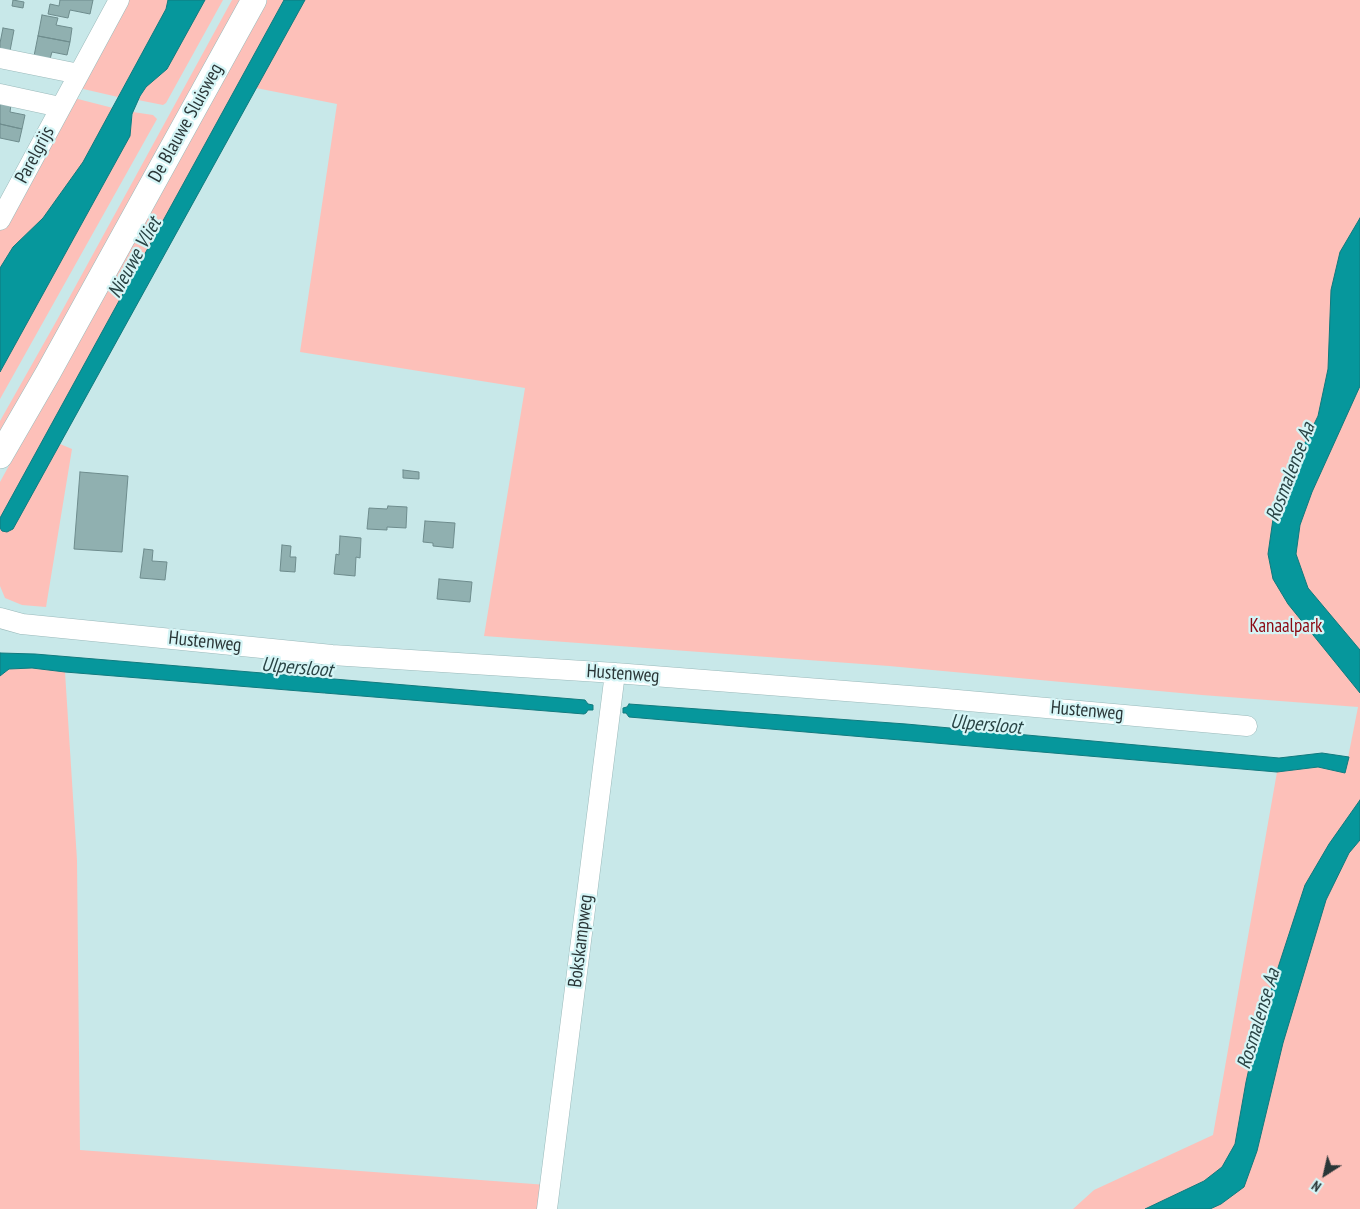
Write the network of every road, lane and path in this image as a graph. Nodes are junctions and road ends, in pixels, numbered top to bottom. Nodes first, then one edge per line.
1 (119, 0) edge
2 (254, 0) edge
3 (0, 58) edge
4 (70, 91) junction
5 (0, 94) edge
6 (0, 220) edge
7 (0, 456) edge
8 (0, 618) edge
9 (615, 673) junction
10 (1247, 726) dead end
11 (547, 1209) edge

1 - 4 street, Parelgrijs
2 - 7 main road, De Blauwe Sluisweg
3 - 4 street
4 - 5 street
4 - 6 street, Parelgrijs
8 - 9 street, Hustenweg
9 - 10 street, Hustenweg
9 - 11 street, Bokskampweg

